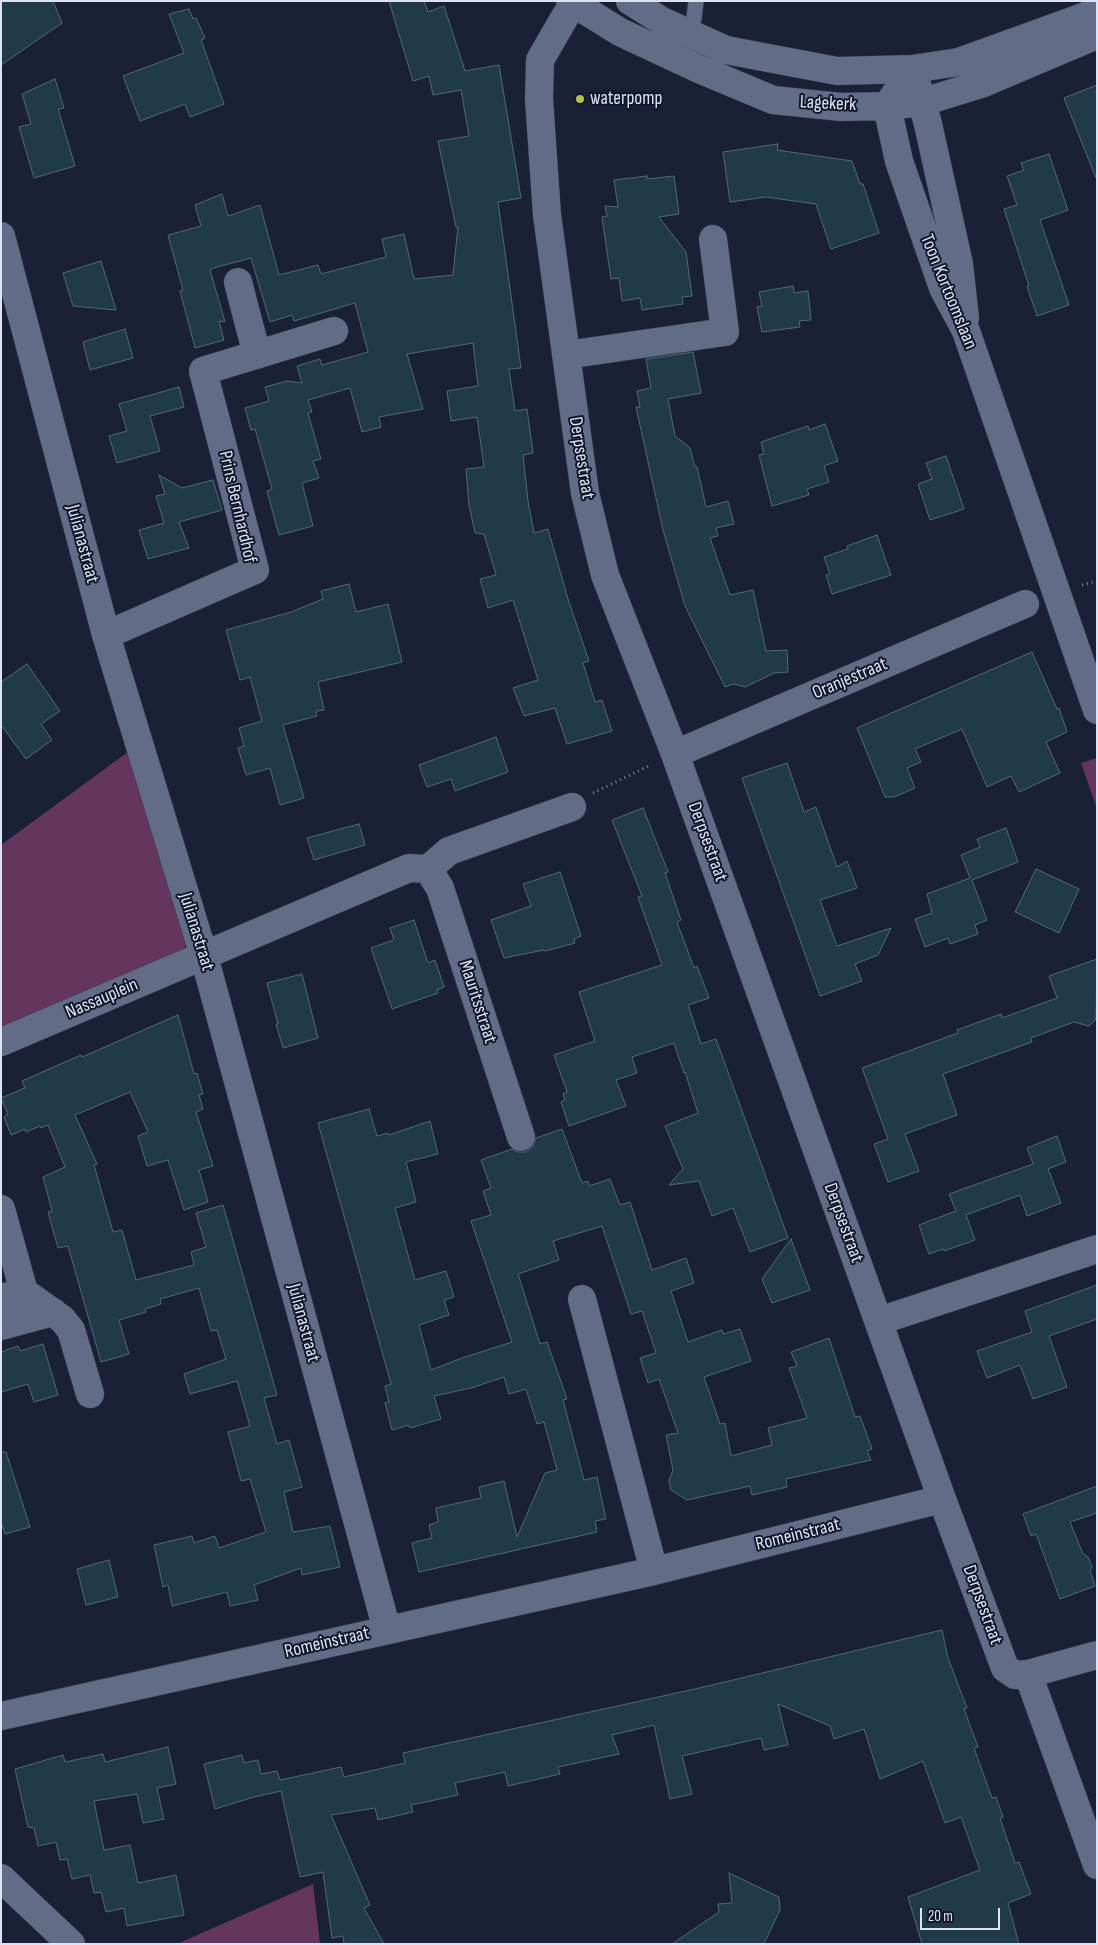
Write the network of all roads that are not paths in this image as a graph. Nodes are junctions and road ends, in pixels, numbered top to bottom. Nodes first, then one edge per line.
1 (630, 1) edge
2 (696, 1) edge
3 (572, 3) edge
4 (1097, 12) edge
5 (689, 34) junction
6 (1097, 35) edge
7 (912, 69) junction
8 (923, 102) junction
9 (887, 106) junction
10 (1, 236) edge
11 (713, 239) dead end
12 (238, 282) dead end
13 (334, 331) dead end
14 (966, 331) junction
15 (257, 354) junction
16 (566, 355) junction
17 (1025, 604) dead end
18 (106, 635) junction
19 (1097, 710) edge
20 (675, 754) junction
21 (572, 807) road end
22 (428, 869) junction
23 (204, 956) junction
24 (1, 1042) edge
25 (521, 1136) dead end
26 (1, 1209) edge
27 (1097, 1249) edge
28 (13, 1295) edge
29 (582, 1298) dead end
30 (53, 1312) junction
31 (878, 1321) junction
32 (1, 1326) edge
33 (90, 1394) dead end
34 (942, 1499) junction
35 (654, 1571) junction
36 (387, 1630) junction
37 (1097, 1655) edge
38 (1028, 1674) junction
39 (1, 1716) edge
40 (1097, 1865) edge
41 (1, 1878) edge
42 (70, 1944) edge

1 - 5 street, Lagekerk
2 - 5 lane
3 - 9 street, Lagekerk
3 - 16 street, Derpsestraat
4 - 7 street, Lagekerk
5 - 7 street, Lagekerk
6 - 8 street, Lagekerk
7 - 8 street, Toon Kortoomslaan
7 - 9 street
8 - 9 street, Lagekerk
8 - 14 street, Toon Kortoomslaan
9 - 14 street, Toon Kortoomslaan
10 - 18 street, Julianastraat
11 - 16 street
12 - 15 street
13 - 15 street, Prins Bernhardhof
14 - 19 street, Toon Kortoomslaan
15 - 18 street, Prins Bernhardhof
16 - 20 street, Derpsestraat
17 - 20 street, Oranjestraat
18 - 23 street, Julianastraat
20 - 31 street, Derpsestraat
21 - 22 street
22 - 23 street
22 - 25 street, Mauritsstraat
23 - 24 street, Nassauplein
23 - 36 street, Julianastraat
26 - 28 street
27 - 31 street
28 - 30 street
29 - 35 street
30 - 32 street
30 - 33 street
31 - 34 street, Derpsestraat
34 - 35 street, Romeinstraat
34 - 38 street, Derpsestraat
35 - 36 street, Romeinstraat
36 - 39 street, Romeinstraat
37 - 38 street, Derpsestraat
38 - 40 street
41 - 42 street

